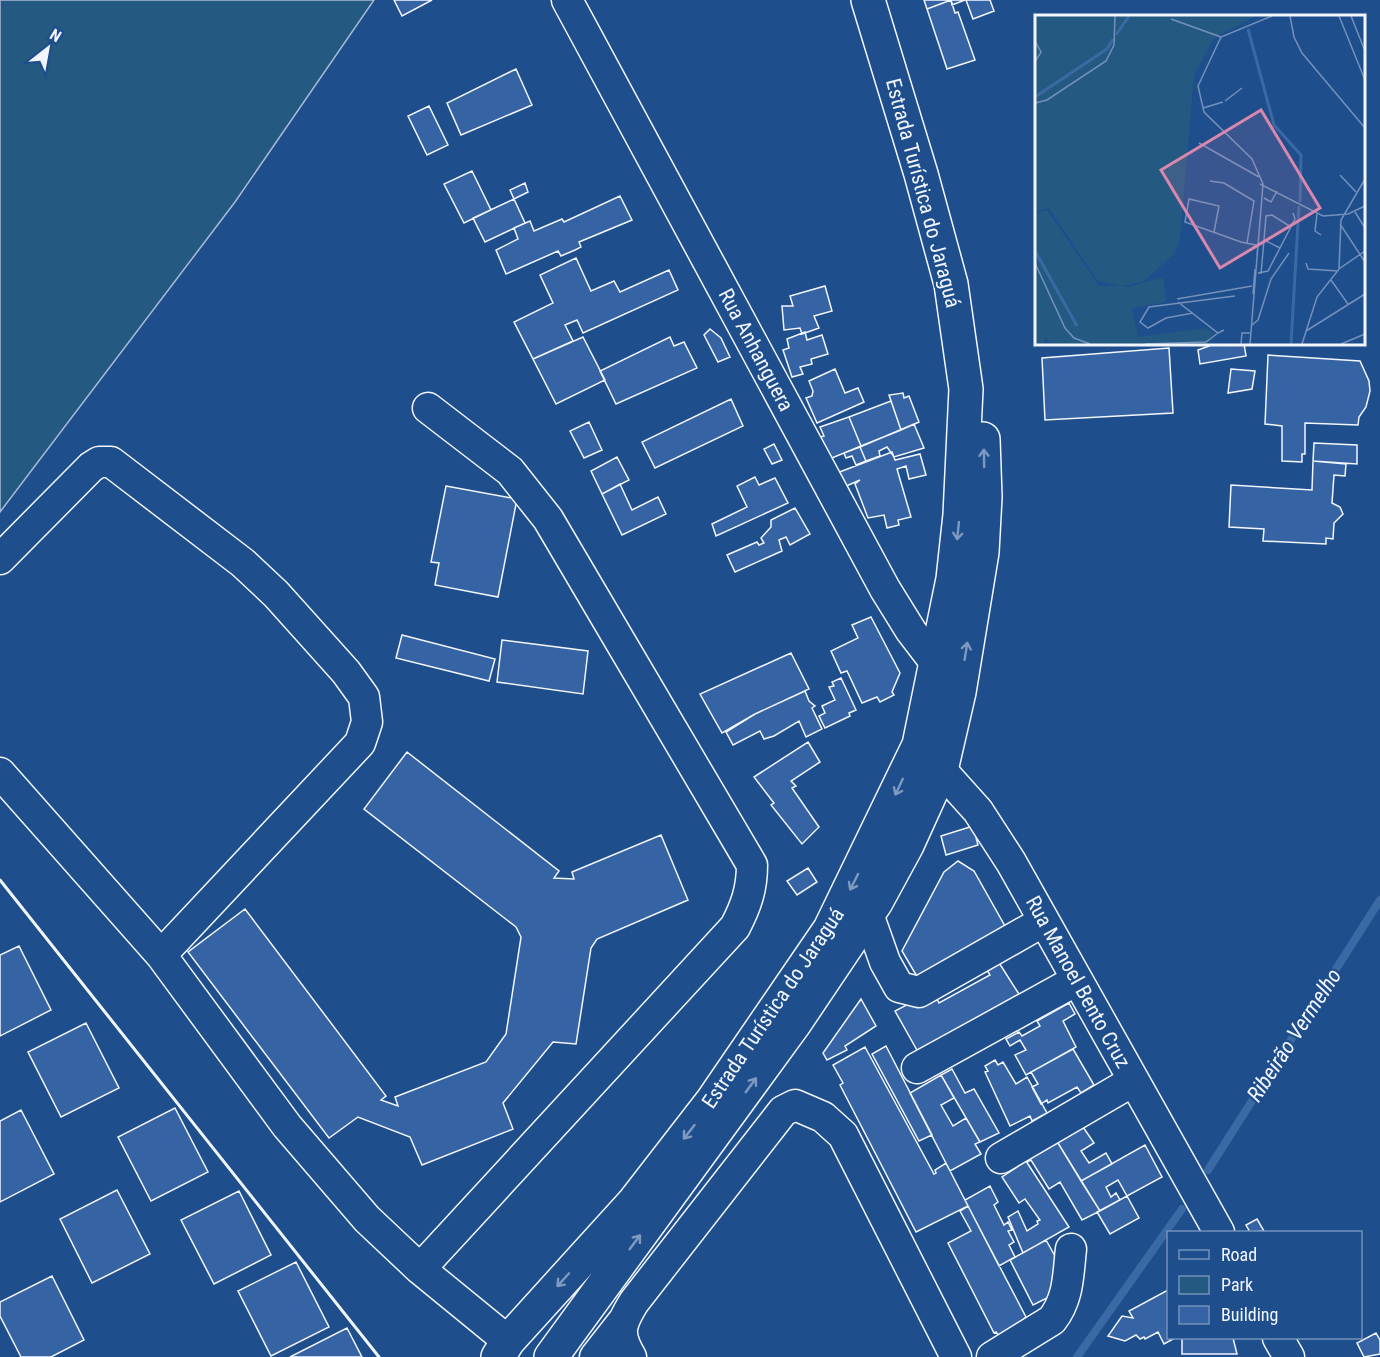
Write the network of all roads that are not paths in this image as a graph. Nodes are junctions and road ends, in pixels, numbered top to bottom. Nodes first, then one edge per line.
1 (567, 0) edge
2 (868, 0) edge
3 (966, 389) junction
4 (428, 408) dead end
5 (0, 559) edge
6 (936, 665) junction
7 (959, 692) junction
8 (919, 745) junction
9 (941, 770) junction
10 (0, 773) edge
11 (868, 914) junction
12 (1044, 921) junction
13 (161, 955) junction
14 (1077, 980) junction
15 (917, 1068) dead end
16 (1133, 1081) junction
17 (1001, 1158) dead end
18 (1218, 1231) edge
19 (1071, 1249) dead end
20 (420, 1269) junction
21 (624, 1320) junction
22 (1279, 1339) edge
23 (511, 1352) edge
24 (551, 1357) edge
25 (595, 1357) edge
26 (631, 1357) edge
27 (956, 1357) edge
28 (992, 1357) edge
29 (1289, 1357) edge

1 - 6 street, Rua Anhanguera
2 - 3 main road, Estrada Turística do Jaraguá
3 -> 6 main road, Estrada Turística do Jaraguá
7 -> 3 main road, Estrada Turística do Jaraguá
4 - 20 street
5 - 13 street
6 - 7 street, Rua Anhanguera
6 - 8 main road, Estrada Turística do Jaraguá
7 - 9 main road, Estrada Turística do Jaraguá
8 - 9 street, Rua Manoel Bento Cruz
8 -> 23 main road, Estrada Turística do Jaraguá
9 - 11 main road, Estrada Turística do Jaraguá
9 - 12 street, Rua Manoel Bento Cruz
10 - 13 street
11 - 12 street
24 -> 11 main road, Estrada Turística do Jaraguá
12 - 14 street, Rua Manoel Bento Cruz
13 - 20 street
14 - 15 street
14 - 16 street, Rua Manoel Bento Cruz
16 - 17 street
16 - 18 street, Rua Manoel Bento Cruz
19 - 28 street
20 - 23 street
21 - 25 street
21 - 26 street
21 - 27 street
22 - 29 street

